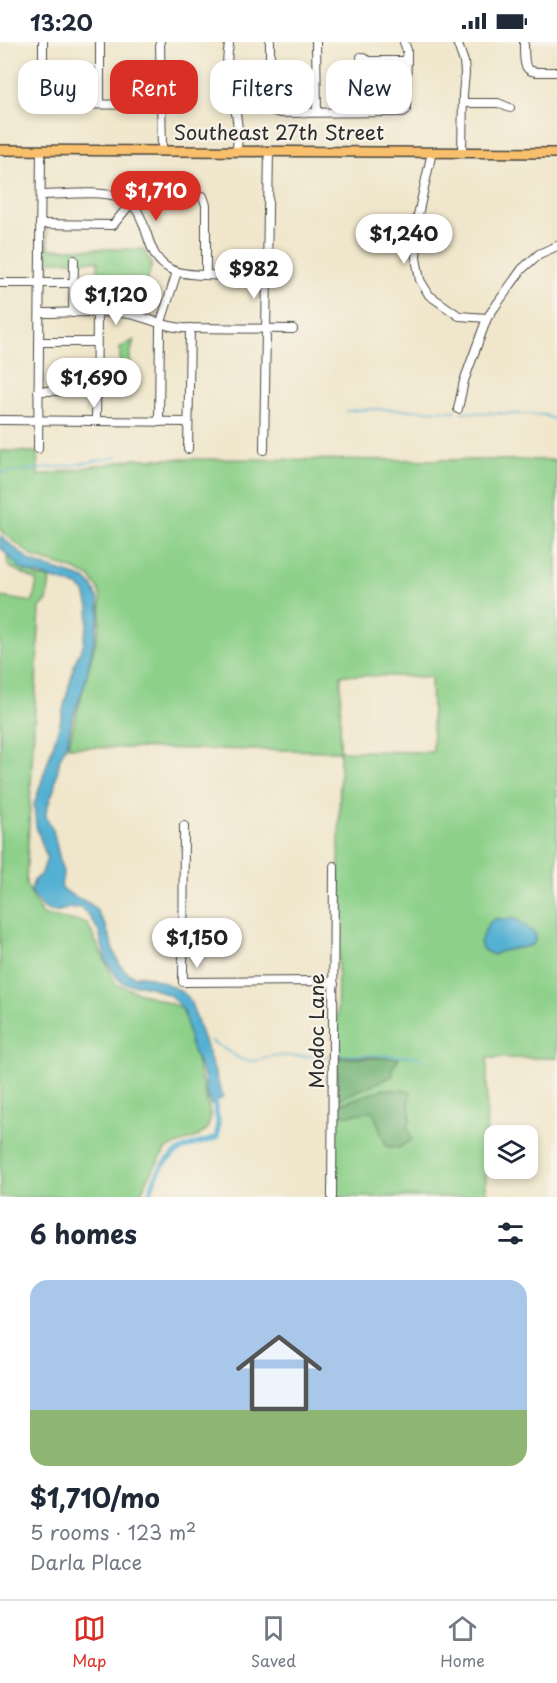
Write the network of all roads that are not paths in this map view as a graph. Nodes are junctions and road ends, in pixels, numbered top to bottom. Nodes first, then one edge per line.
1 (43, 42) edge
2 (100, 42) edge
3 (160, 42) edge
4 (270, 42) edge
5 (316, 42) edge
6 (404, 42) edge
7 (457, 42) edge
8 (524, 42) edge
9 (229, 45) dead end
10 (360, 57) dead end
11 (160, 60) edge
12 (367, 60) edge
13 (407, 60) edge
14 (557, 72) edge
15 (463, 103) junction
16 (100, 104) junction
17 (110, 104) edge
18 (510, 108) dead end
19 (317, 112) junction
20 (326, 112) edge
21 (161, 114) edge
22 (0, 150) edge
23 (162, 150) junction
24 (41, 151) junction
25 (237, 151) junction
26 (269, 151) junction
27 (432, 152) junction
28 (462, 152) junction
29 (557, 153) edge
30 (41, 195) junction
31 (203, 196) dead end
32 (131, 203) junction
33 (40, 224) junction
34 (557, 246) edge
35 (74, 260) dead end
36 (177, 272) junction
37 (206, 274) junction
38 (267, 274) junction
39 (0, 283) edge
40 (39, 284) junction
41 (73, 284) junction
42 (40, 313) junction
43 (73, 313) junction
44 (97, 313) junction
45 (487, 318) junction
46 (160, 325) junction
47 (190, 328) junction
48 (266, 329) junction
49 (293, 329) dead end
50 (39, 342) junction
51 (96, 342) junction
52 (38, 391) junction
53 (96, 391) junction
54 (458, 409) dead end
55 (0, 420) edge
56 (38, 421) junction
57 (96, 421) junction
58 (159, 422) junction
59 (188, 422) junction
60 (38, 449) dead end
61 (188, 449) dead end
62 (264, 450) dead end
63 (184, 826) dead end
64 (334, 866) dead end
65 (334, 984) junction
66 (332, 1197) edge

1 - 16 street
2 - 16 street
3 - 11 street
4 - 19 street
5 - 19 street
6 - 13 street
7 - 15 street
8 - 14 street
9 - 25 street
10 - 12 street
15 - 18 street
15 - 28 street
16 - 17 street
19 - 20 street
21 - 23 street
22 - 24 main road, Southeast 27th Street
23 - 24 main road, Southeast 27th Street
23 - 25 main road, Southeast 27th Street
24 - 30 street
25 - 26 main road, Southeast 27th Street
26 - 27 main road, Southeast 27th Street
26 - 38 street
27 - 28 main road, Southeast 27th Street
27 - 45 street
28 - 29 main road, Southeast 27th Street
30 - 32 street
30 - 33 street
31 - 37 street
32 - 33 street
32 - 36 street
33 - 40 street
34 - 45 street
35 - 41 street
36 - 37 street
36 - 46 street
37 - 38 street
38 - 48 street
39 - 40 street
40 - 41 street
40 - 42 street
41 - 43 street
42 - 43 street
42 - 50 street
43 - 44 street
44 - 46 street
44 - 51 street
45 - 54 street
46 - 47 street
46 - 58 street
47 - 48 street
47 - 59 street
48 - 49 street
48 - 62 street
50 - 51 street
50 - 52 street
51 - 53 street
52 - 53 street
52 - 56 street
53 - 57 street
55 - 56 street
56 - 57 street
56 - 60 street
57 - 58 street
58 - 59 street
59 - 61 street
63 - 65 street
64 - 65 street, Modoc Lane
65 - 66 street, Modoc Lane

